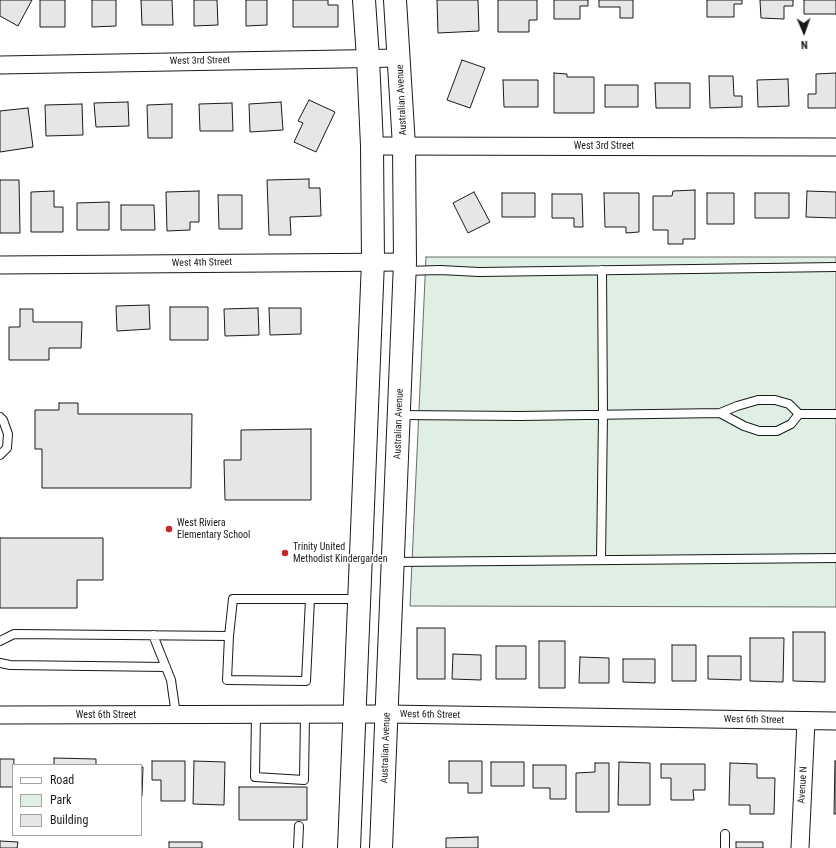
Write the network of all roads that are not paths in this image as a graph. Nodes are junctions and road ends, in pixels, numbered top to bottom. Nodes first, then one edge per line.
1 (364, 0) edge
2 (395, 0) edge
3 (368, 58) junction
4 (400, 58) junction
5 (0, 65) edge
6 (372, 146) junction
7 (404, 146) junction
8 (836, 147) edge
9 (373, 261) junction
10 (0, 265) edge
11 (405, 266) junction
12 (836, 267) edge
13 (602, 270) junction
14 (720, 413) junction
15 (798, 414) junction
16 (836, 414) edge
17 (399, 415) junction
18 (604, 416) junction
19 (0, 417) edge
20 (0, 455) edge
21 (836, 558) edge
22 (601, 559) junction
23 (393, 562) junction
24 (310, 599) junction
25 (360, 599) junction
26 (153, 635) junction
27 (229, 636) junction
28 (0, 641) edge
29 (0, 663) edge
30 (166, 667) junction
31 (304, 714) junction
32 (387, 714) junction
33 (0, 715) edge
34 (176, 715) junction
35 (256, 715) junction
36 (355, 715) junction
37 (806, 721) junction
38 (836, 721) edge
39 (299, 826) dead end
40 (725, 834) dead end
41 (298, 848) edge
42 (349, 848) edge
43 (382, 848) edge
44 (725, 848) edge
45 (800, 848) edge

1 - 3 main road
2 - 4 main road, Australian Avenue
3 - 4 street, West 3rd Street
3 - 5 street, West 3rd Street
3 - 6 main road
4 - 7 main road, Australian Avenue
6 - 7 street, West 3rd Street
6 - 9 main road
7 - 8 street, West 3rd Street
7 - 11 main road, Australian Avenue
9 - 10 street, West 4th Street
9 - 11 street, West 4th Street
9 - 25 main road
11 - 13 lane
11 - 17 main road, Australian Avenue
12 - 13 lane
13 - 18 lane
14 - 15 lane
14 - 15 lane
14 - 18 lane
15 - 16 lane
17 - 18 lane
17 - 23 main road, Australian Avenue
18 - 22 lane
19 - 20 lane
21 - 22 lane
22 - 23 lane
23 - 32 main road, Australian Avenue
24 - 25 lane
24 - 27 lane
24 - 27 lane
25 - 36 main road
26 - 27 lane
26 - 28 lane
26 - 30 lane
29 - 30 lane
30 - 34 lane
31 - 35 street, West 6th Street
31 - 35 lane
31 - 36 street, West 6th Street
32 - 36 street, West 6th Street
32 - 37 street, West 6th Street
32 - 43 main road, Australian Avenue
33 - 34 street, West 6th Street
34 - 35 street, West 6th Street
36 - 42 main road
37 - 38 street, West 6th Street
37 - 45 street, Avenue N
39 - 41 lane
40 - 44 lane

